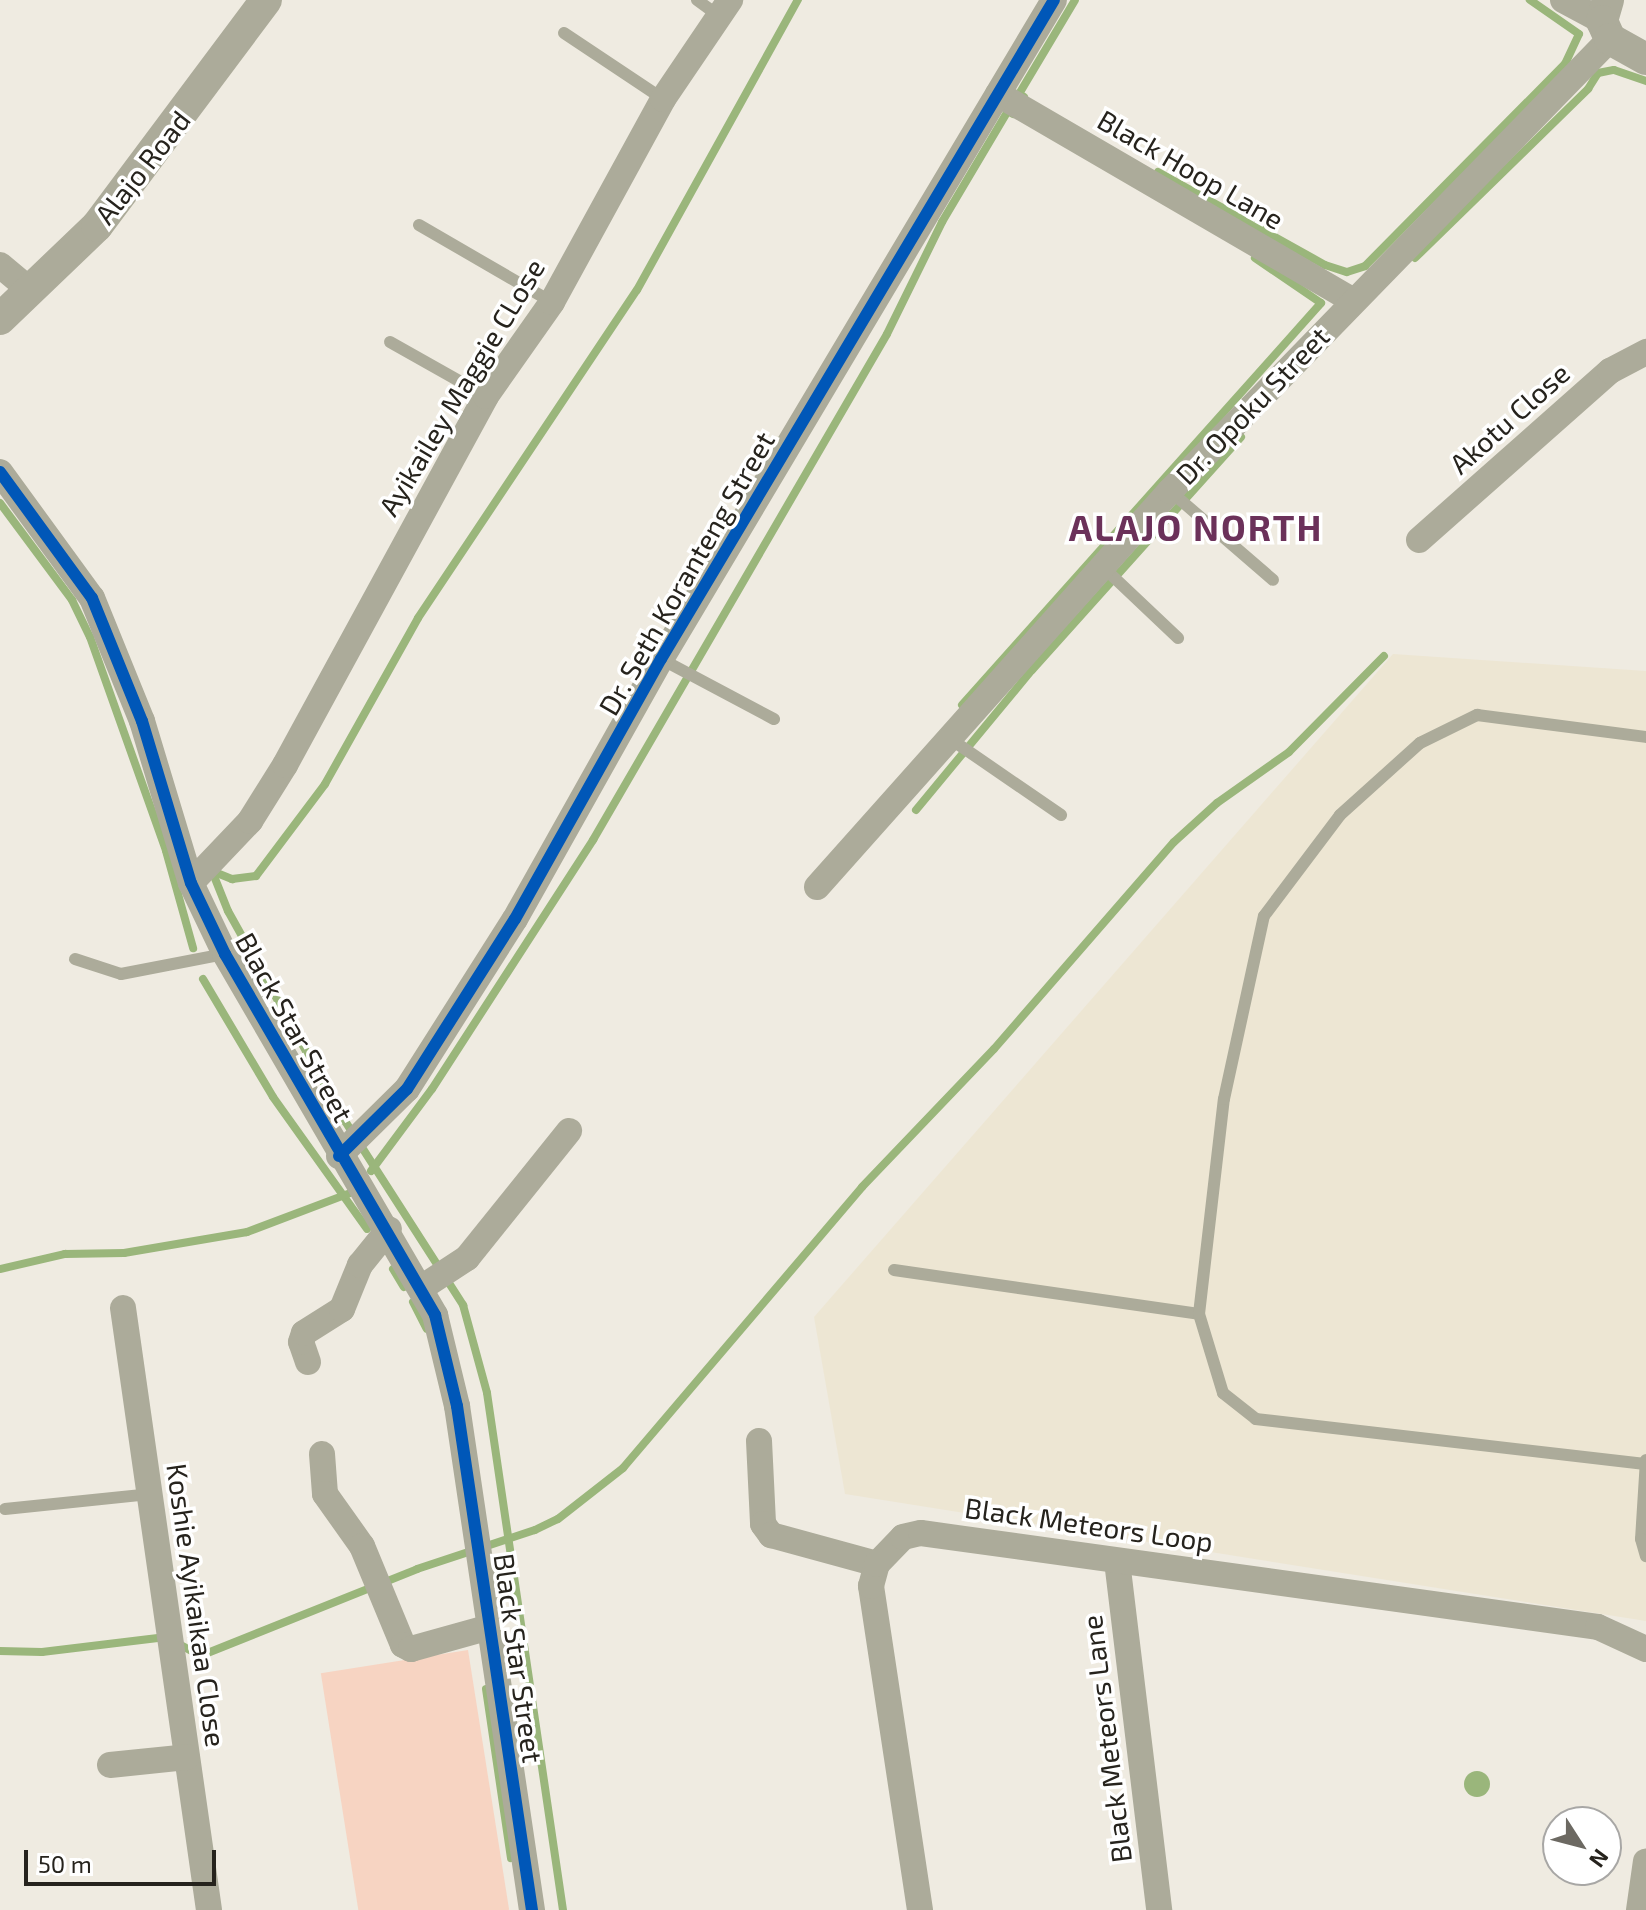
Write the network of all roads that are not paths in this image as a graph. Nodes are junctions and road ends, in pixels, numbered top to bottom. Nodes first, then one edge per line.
1 (266, 0) edge
2 (697, 0) edge
3 (1054, 0) edge
4 (1563, 0) edge
5 (724, 8) edge
6 (1607, 24) edge
7 (564, 33) dead end
8 (1646, 59) edge
9 (998, 94) junction
10 (663, 99) junction
11 (419, 225) dead end
12 (0, 265) edge
13 (30, 290) junction
14 (1352, 300) junction
15 (552, 302) junction
16 (0, 319) edge
17 (390, 342) dead end
18 (1646, 352) edge
19 (486, 396) junction
20 (0, 472) edge
21 (1170, 491) junction
22 (1419, 540) dead end
23 (1104, 568) junction
24 (1273, 580) dead end
25 (1178, 638) dead end
26 (661, 659) junction
27 (774, 719) dead end
28 (1646, 737) edge
29 (949, 738) junction
30 (1061, 815) dead end
31 (191, 883) junction
32 (817, 887) dead end
33 (225, 954) junction
34 (75, 959) dead end
35 (569, 1131) dead end
36 (339, 1156) junction
37 (389, 1229) junction
38 (894, 1270) dead end
39 (421, 1288) junction
40 (123, 1308) dead end
41 (1199, 1314) junction
42 (308, 1362) dead end
43 (759, 1441) dead end
44 (322, 1454) dead end
45 (1646, 1461) edge
46 (149, 1494) junction
47 (5, 1509) dead end
48 (1646, 1556) edge
49 (1117, 1561) junction
50 (877, 1564) junction
51 (490, 1627) junction
52 (1646, 1649) edge
53 (187, 1757) junction
54 (110, 1765) dead end
55 (1646, 1861) edge
56 (209, 1910) edge
57 (532, 1910) edge
58 (920, 1910) edge
59 (1159, 1910) edge
60 (1639, 1910) edge

1 - 13 street, Alajo Road
2 - 5 lane
3 - 9 street, Dr. Seth Koranteng Street
4 - 6 street
5 - 10 street, Ayikailey Maggie CLose
6 - 8 street
6 - 14 street, Dr. Opoku Street
7 - 10 lane
9 - 14 street, Black Hoop Lane
9 - 26 street, Dr. Seth Koranteng Street
10 - 15 street, Ayikailey Maggie CLose
11 - 15 lane
12 - 13 street
13 - 16 street, Alajo Road
14 - 21 street, Dr. Opoku Street
15 - 19 street, Ayikailey Maggie CLose
17 - 19 lane
18 - 22 street, Akotu Close
19 - 31 street, Ayikailey Maggie CLose
20 - 31 street, Black Star Street
21 - 23 street, Dr. Opoku Street
21 - 24 lane
23 - 25 lane
23 - 29 street, Dr. Opoku Street
26 - 27 lane
26 - 36 street, Dr. Seth Koranteng Street
28 - 41 lane
29 - 30 lane
29 - 32 street, Dr. Opoku Street
31 - 33 street, Black Star Street
33 - 34 lane
33 - 36 street, Black Star Street
35 - 39 street
36 - 37 street, Black Star Street
37 - 39 street, Black Star Street
37 - 42 street
38 - 41 lane
39 - 51 street, Black Star Street
40 - 46 street, Koshie Ayikaikaa Close
41 - 45 lane
43 - 50 street
44 - 51 street
45 - 48 lane
46 - 47 lane
46 - 53 street, Koshie Ayikaikaa Close
49 - 50 street, Black Meteors Loop
49 - 52 street, Black Meteors Loop
49 - 59 street, Black Meteors Lane
50 - 58 street
51 - 57 street, Black Star Street
53 - 54 street
53 - 56 street, Koshie Ayikaikaa Close
55 - 60 street

